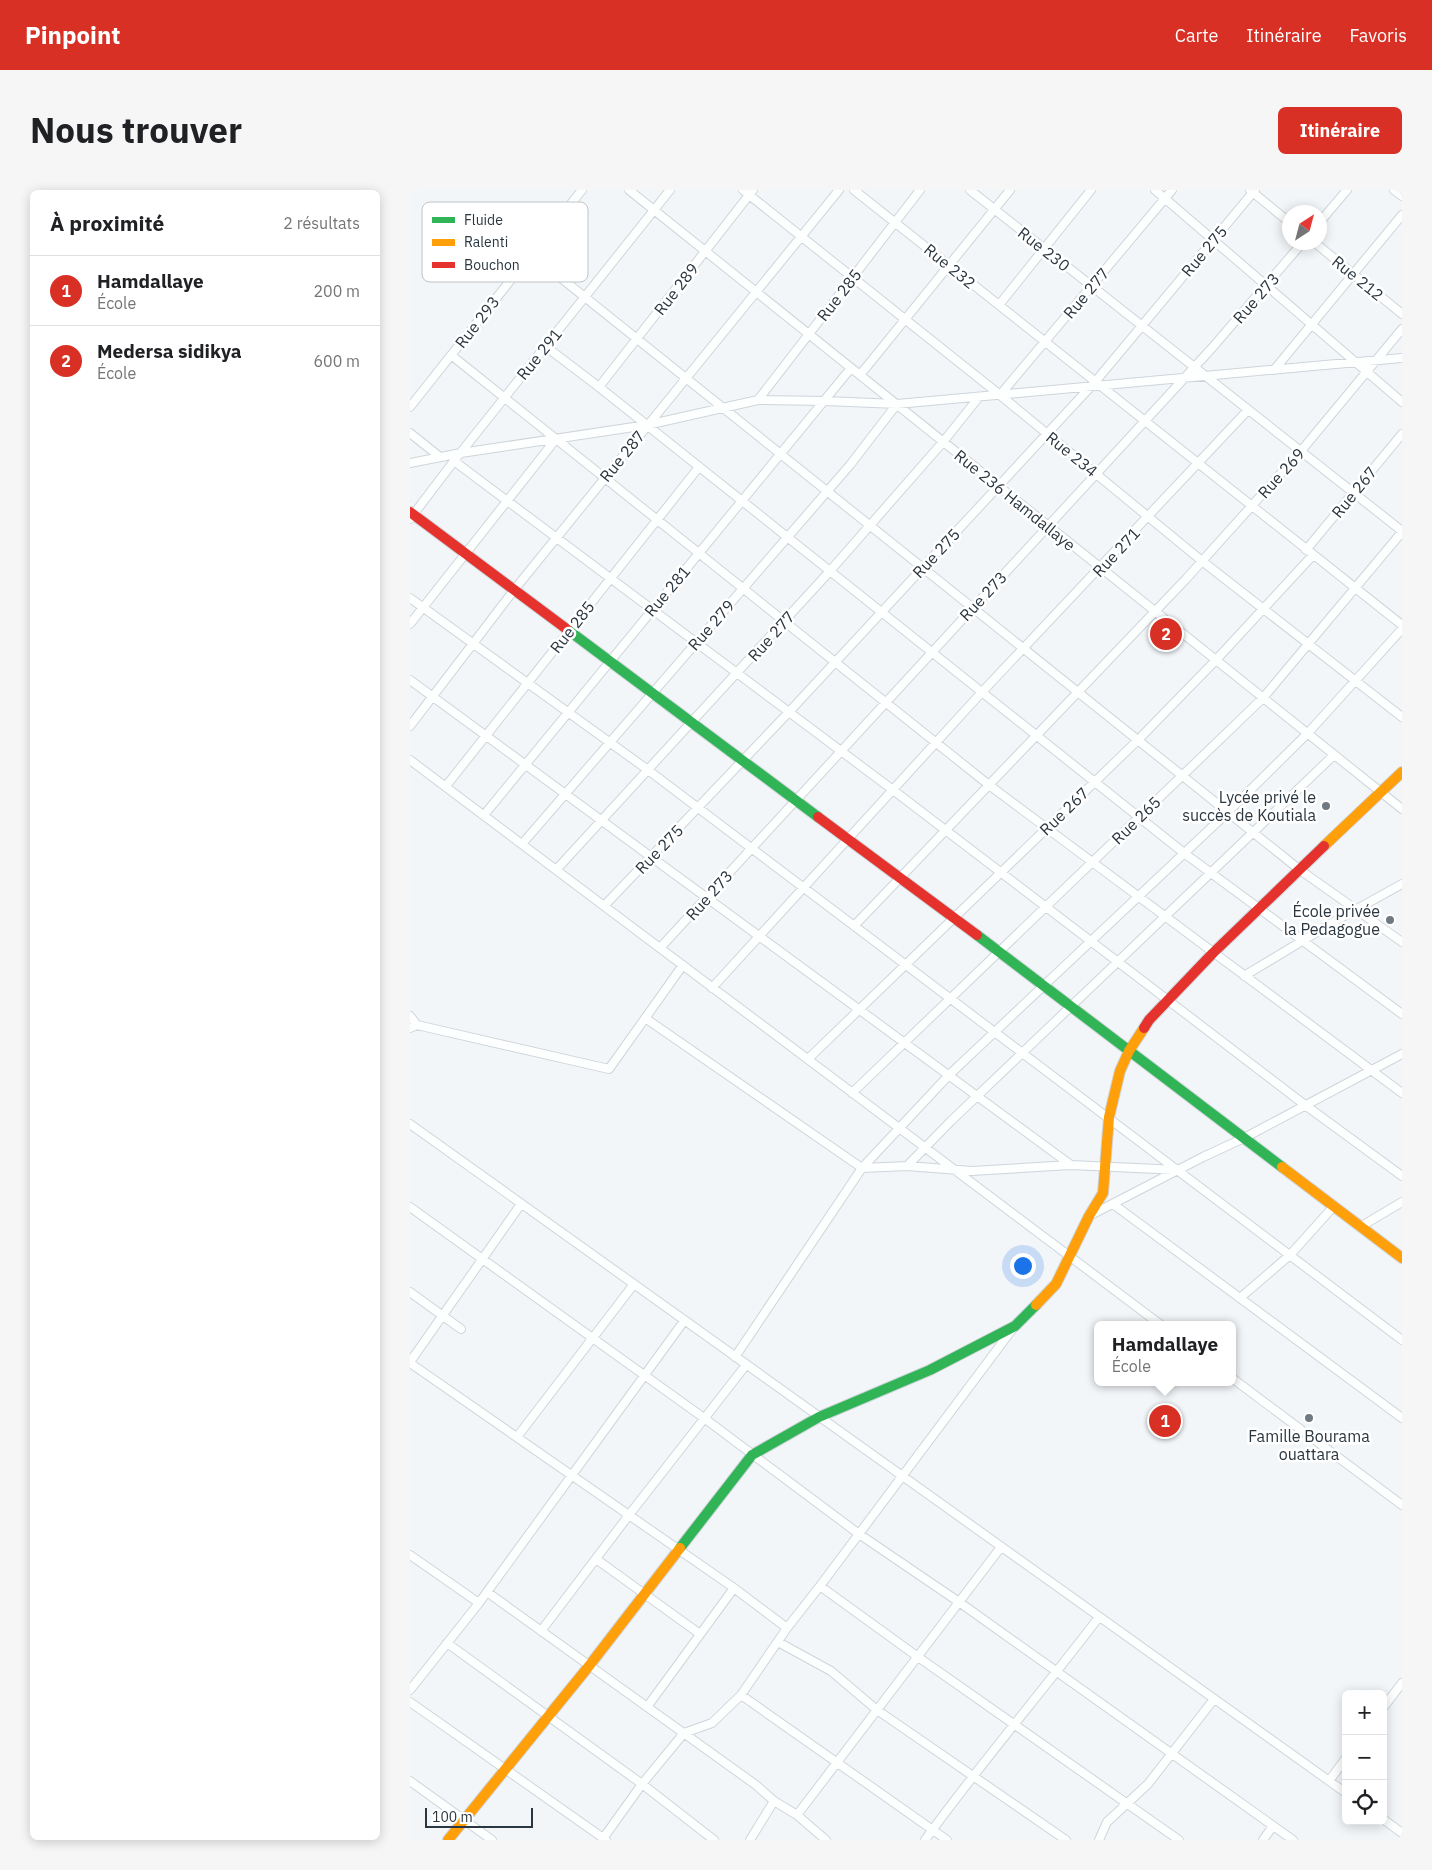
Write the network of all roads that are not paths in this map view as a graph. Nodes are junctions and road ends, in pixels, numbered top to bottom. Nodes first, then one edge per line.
1 (582, 190) edge
2 (629, 190) edge
3 (670, 190) edge
4 (839, 190) edge
5 (854, 190) edge
6 (920, 190) edge
7 (970, 190) edge
8 (1010, 190) edge
9 (1091, 190) edge
10 (1156, 190) edge
11 (1172, 190) edge
12 (1347, 190) edge
13 (1394, 190) edge
14 (1252, 191) edge
15 (748, 192) edge
16 (1402, 196) edge
17 (1165, 198) junction
18 (572, 202) edge
19 (994, 209) junction
20 (654, 210) junction
21 (1327, 214) edge
22 (1282, 215) edge
23 (1402, 215) edge
24 (895, 222) junction
25 (802, 237) junction
26 (1214, 240) junction
27 (1044, 249) junction
28 (1296, 250) edge
29 (1324, 250) edge
30 (705, 251) junction
31 (949, 265) junction
32 (1354, 275) junction
33 (852, 278) junction
34 (509, 282) edge
35 (566, 282) edge
36 (1267, 285) junction
37 (1092, 286) junction
38 (756, 292) junction
39 (585, 297) junction
40 (999, 305) junction
41 (1402, 314) edge
42 (904, 320) junction
43 (1313, 325) junction
44 (1142, 326) junction
45 (1402, 329) edge
46 (809, 334) junction
47 (637, 338) junction
48 (1046, 342) junction
49 (545, 346) junction
50 (451, 355) junction
51 (1402, 358) edge
52 (1376, 360) junction
53 (1356, 362) junction
54 (852, 368) junction
55 (1194, 368) junction
56 (1274, 370) junction
57 (1367, 371) junction
58 (860, 375) junction
59 (1206, 377) junction
60 (686, 378) junction
61 (1184, 379) junction
62 (1095, 385) junction
63 (599, 387) junction
64 (1000, 395) junction
65 (980, 397) junction
66 (504, 398) junction
67 (758, 400) junction
68 (825, 401) junction
69 (1402, 402) edge
70 (898, 404) junction
71 (410, 407) edge
72 (725, 408) junction
73 (1248, 410) junction
74 (1144, 421) junction
75 (647, 425) junction
76 (410, 433) edge
77 (1046, 434) junction
78 (1402, 434) edge
79 (556, 439) junction
80 (943, 442) junction
81 (1301, 451) junction
82 (461, 452) junction
83 (781, 454) junction
84 (440, 457) junction
85 (454, 461) junction
86 (410, 463) edge
87 (1198, 464) junction
88 (699, 467) junction
89 (1096, 474) junction
90 (605, 478) junction
91 (998, 486) junction
92 (828, 491) junction
93 (1354, 493) junction
94 (508, 500) junction
95 (742, 501) junction
96 (1251, 506) junction
97 (411, 515) edge
98 (1148, 517) junction
99 (657, 520) junction
100 (870, 525) junction
101 (1048, 525) junction
102 (1402, 531) edge
103 (557, 537) junction
104 (788, 537) junction
105 (1306, 550) junction
106 (466, 553) junction
107 (698, 553) junction
108 (1313, 556) junction
109 (1202, 560) junction
110 (923, 567) junction
111 (1101, 568) junction
112 (830, 571) junction
113 (611, 578) junction
114 (1355, 588) junction
115 (743, 589) junction
116 (514, 590) junction
117 (410, 598) edge
118 (972, 607) junction
119 (423, 608) junction
120 (653, 609) junction
121 (1264, 609) junction
122 (881, 612) junction
123 (1155, 612) junction
124 (784, 622) junction
125 (410, 624) edge
126 (1402, 627) edge
127 (569, 630) junction
128 (697, 642) junction
129 (473, 644) junction
130 (1309, 644) junction
131 (1024, 648) junction
132 (931, 652) junction
133 (1216, 660) junction
134 (610, 661) junction
135 (835, 662) junction
136 (737, 673) junction
137 (410, 680) edge
138 (1355, 681) junction
139 (527, 683) junction
140 (982, 692) junction
141 (1078, 692) junction
142 (653, 693) junction
143 (433, 696) junction
144 (1263, 698) junction
145 (885, 703) junction
146 (567, 712) junction
147 (789, 712) junction
148 (1402, 717) edge
149 (692, 722) junction
150 (410, 726) edge
151 (1308, 733) junction
152 (486, 736) junction
153 (1036, 736) junction
154 (1138, 740) junction
155 (610, 743) junction
156 (936, 743) junction
157 (841, 751) junction
158 (1334, 755) junction
159 (410, 760) edge
160 (743, 760) junction
161 (525, 764) junction
162 (648, 770) junction
163 (1402, 772) edge
164 (1182, 775) junction
165 (1094, 782) junction
166 (989, 785) junction
167 (446, 786) junction
168 (893, 790) junction
169 (1382, 793) junction
170 (566, 794) junction
171 (796, 800) junction
172 (698, 808) junction
173 (1402, 809) edge
174 (1228, 812) junction
175 (484, 815) junction
176 (1139, 817) junction
177 (602, 820) junction
178 (1046, 829) junction
179 (945, 831) junction
180 (1253, 832) junction
181 (848, 839) junction
182 (522, 844) junction
183 (751, 848) junction
184 (1184, 853) junction
185 (651, 856) junction
186 (1092, 862) junction
187 (556, 870) junction
188 (1300, 870) junction
189 (1001, 873) junction
190 (1211, 873) junction
191 (900, 878) junction
192 (1402, 884) edge
193 (804, 888) junction
194 (706, 897) junction
195 (1138, 897) junction
196 (604, 906) junction
197 (1045, 907) junction
198 (1259, 909) junction
199 (1357, 910) junction
200 (1165, 916) junction
201 (954, 918) junction
202 (854, 926) junction
203 (760, 936) junction
204 (1091, 942) junction
205 (1304, 942) junction
206 (1402, 942) edge
207 (660, 948) junction
208 (998, 953) junction
209 (1213, 953) junction
210 (1118, 962) junction
211 (906, 964) junction
212 (683, 965) junction
213 (1244, 976) junction
214 (1043, 986) junction
215 (712, 988) junction
216 (950, 998) junction
217 (1168, 1000) junction
218 (1070, 1007) junction
219 (859, 1009) junction
220 (1402, 1014) edge
221 (410, 1016) edge
222 (645, 1018) junction
223 (414, 1027) edge
224 (995, 1032) junction
225 (904, 1043) junction
226 (1129, 1051) junction
227 (1023, 1052) junction
228 (1402, 1054) edge
229 (808, 1060) junction
230 (1370, 1070) junction
231 (949, 1075) junction
232 (852, 1093) junction
233 (1402, 1093) edge
234 (978, 1096) junction
235 (1305, 1105) junction
236 (1109, 1117) junction
237 (410, 1124) edge
238 (899, 1128) junction
239 (1244, 1138) junction
240 (925, 1148) junction
241 (1071, 1165) junction
242 (1106, 1165) junction
243 (907, 1166) junction
244 (862, 1168) junction
245 (954, 1170) junction
246 (1179, 1170) junction
247 (1402, 1176) edge
248 (1402, 1202) edge
249 (521, 1204) junction
250 (1112, 1204) junction
251 (1334, 1206) junction
252 (410, 1207) edge
253 (1089, 1216) junction
254 (1360, 1227) junction
255 (1290, 1255) junction
256 (1069, 1257) junction
257 (1402, 1258) edge
258 (482, 1259) junction
259 (634, 1284) junction
260 (410, 1292) edge
261 (1240, 1298) junction
262 (442, 1315) junction
263 (684, 1321) junction
264 (1156, 1321) edge
265 (1015, 1326) junction
266 (461, 1329) dead end
267 (592, 1338) junction
268 (1402, 1340) edge
269 (735, 1357) junction
270 (410, 1362) edge
271 (746, 1365) junction
272 (645, 1376) junction
273 (1236, 1381) edge
274 (819, 1417) junction
275 (704, 1418) junction
276 (1402, 1418) edge
277 (517, 1437) junction
278 (752, 1455) junction
279 (573, 1476) junction
280 (903, 1476) junction
281 (1402, 1506) edge
282 (629, 1515) junction
283 (859, 1534) junction
284 (1001, 1547) junction
285 (679, 1550) junction
286 (410, 1555) edge
287 (596, 1559) junction
288 (820, 1586) junction
289 (734, 1588) junction
290 (487, 1592) junction
291 (645, 1594) junction
292 (960, 1602) junction
293 (479, 1603) junction
294 (1098, 1617) junction
295 (786, 1628) junction
296 (541, 1631) junction
297 (700, 1634) junction
298 (778, 1642) junction
299 (447, 1643) junction
300 (918, 1657) junction
301 (589, 1666) junction
302 (1058, 1672) junction
303 (1402, 1683) edge
304 (410, 1690) edge
305 (740, 1694) junction
306 (1214, 1699) junction
307 (410, 1702) edge
308 (1387, 1703) edge
309 (647, 1707) junction
310 (877, 1710) junction
311 (548, 1716) junction
312 (1015, 1725) junction
313 (684, 1733) junction
314 (1173, 1754) junction
315 (838, 1763) junction
316 (1342, 1763) edge
317 (504, 1770) junction
318 (972, 1777) junction
319 (410, 1781) edge
320 (1329, 1781) junction
321 (642, 1784) junction
322 (1342, 1790) edge
323 (774, 1801) junction
324 (1127, 1804) junction
325 (797, 1815) junction
326 (464, 1820) junction
327 (1387, 1822) edge
328 (1274, 1826) junction
329 (932, 1830) junction
330 (1402, 1833) edge
331 (448, 1840) edge
332 (492, 1840) edge
333 (604, 1840) edge
334 (714, 1840) edge
335 (750, 1840) edge
336 (826, 1840) edge
337 (925, 1840) edge
338 (947, 1840) edge
339 (1066, 1840) edge
340 (1099, 1840) edge
341 (1179, 1840) edge
342 (1262, 1840) edge
343 (1292, 1840) edge

1 - 18 street, Rue 293
2 - 20 street, Rue 236 Hamdallaye
3 - 20 street, Rue 291
4 - 25 street, Rue 287
5 - 24 street, Rue 232
6 - 24 street, Rue 285
7 - 19 street, Rue 230
8 - 19 street
9 - 27 street
10 - 17 street
11 - 17 street, Rue 277
12 - 21 street
13 - 16 street
14 - 22 street
14 - 26 street, Rue 275
15 - 25 street, Rue 234
15 - 30 street, Rue 289
17 - 26 street
17 - 37 street, Rue 277
19 - 27 street, Rue 230
19 - 31 street
20 - 30 street, Rue 236 Hamdallaye
20 - 39 street, Rue 291
23 - 32 street
24 - 31 street, Rue 232
24 - 33 street, Rue 285
25 - 33 street, Rue 234
25 - 38 street, Rue 287
26 - 36 street
26 - 44 street, Rue 275
27 - 37 street, Rue 230
27 - 40 street
28 - 36 street, Rue 273
29 - 32 street, Rue 212
30 - 38 street, Rue 236 Hamdallaye
30 - 47 street, Rue 289
31 - 40 street, Rue 232
31 - 42 street
32 - 41 street, Rue 212
32 - 43 street
33 - 42 street, Rue 234
33 - 46 street, Rue 285
34 - 50 street, Rue 293
35 - 39 street
36 - 43 street
36 - 55 street, Rue 273
37 - 44 street, Rue 230
37 - 48 street, Rue 277
38 - 46 street, Rue 236 Hamdallaye
38 - 60 street, Rue 287
39 - 47 street
39 - 49 street, Rue 291
40 - 48 street, Rue 232
42 - 58 street
42 - 64 street, Rue 234
43 - 53 street
43 - 56 street
44 - 55 street, Rue 230
44 - 62 street, Rue 275
45 - 52 street, Rue 269
46 - 54 street, Rue 236 Hamdallaye
46 - 67 street, Rue 285
47 - 60 street
47 - 63 street, Rue 289
48 - 62 street, Rue 232
48 - 64 street, Rue 277
49 - 63 street
49 - 66 street, Rue 291
50 - 66 street
50 - 71 street, Rue 293
51 - 52 street
52 - 53 street
52 - 57 street, Rue 269
53 - 56 street
53 - 57 street
54 - 58 street, Rue 236 Hamdallaye
54 - 68 street, Rue 281
55 - 59 street, Rue 230
55 - 61 street, Rue 273
56 - 59 street
57 - 69 street
57 - 81 street, Rue 269
58 - 70 street, Rue 236 Hamdallaye
59 - 61 street
59 - 73 street, Rue 230
60 - 72 street
60 - 75 street, Rue 287
61 - 62 street
61 - 74 street, Rue 273
62 - 64 street
62 - 74 street, Rue 232
62 - 77 street, Rue 275
63 - 75 street
64 - 65 street
64 - 77 street, Rue 234
65 - 70 street
65 - 80 street, Rue 277
66 - 79 street
66 - 82 street, Rue 291
67 - 68 street
67 - 72 street
68 - 70 street
68 - 83 street, Rue 281
70 - 80 street, Rue 236 Hamdallaye
70 - 92 street, Rue 279
72 - 75 street
72 - 83 street
73 - 81 street, Rue 230
73 - 87 street, Rue 271
74 - 87 street, Rue 232
74 - 89 street, Rue 273
75 - 79 street
75 - 88 street
75 - 90 street, Rue 287
76 - 84 street
77 - 89 street, Rue 234
77 - 91 street, Rue 275
78 - 93 street, Rue 267
79 - 82 street
79 - 90 street
79 - 94 street
80 - 91 street, Rue 236 Hamdallaye
80 - 100 street, Rue 277
81 - 93 street, Rue 230
81 - 96 street, Rue 269
82 - 84 street
82 - 85 street, Rue 291
83 - 92 street
83 - 95 street, Rue 281
84 - 86 street
85 - 94 street
85 - 97 street, Rue 291
87 - 96 street, Rue 232
87 - 98 street, Rue 271
88 - 95 street
88 - 99 street, Rue 285
89 - 98 street, Rue 234
89 - 101 street, Rue 273
90 - 99 street
90 - 103 street, Rue 287
91 - 101 street, Rue 236 Hamdallaye
91 - 110 street, Rue 275
92 - 100 street
92 - 104 street, Rue 279
93 - 102 street, Rue 230
93 - 105 street, Rue 267
94 - 103 street
94 - 106 street
95 - 104 street
95 - 107 street, Rue 281
96 - 105 street, Rue 232
96 - 109 street, Rue 269
97 - 106 street
98 - 109 street, Rue 234
98 - 111 street, Rue 271
99 - 107 street
99 - 113 street, Rue 285
100 - 110 street
100 - 112 street, Rue 277
101 - 111 street, Rue 236 Hamdallaye
101 - 118 street, Rue 273
102 - 114 street, Rue 265
103 - 113 street
103 - 116 street, Rue 287
104 - 112 street
104 - 115 street, Rue 279
105 - 108 street, Rue 232
106 - 116 street
106 - 119 street
107 - 115 street
107 - 120 street, Rue 281
108 - 114 street, Rue 232
108 - 121 street, Rue 267
109 - 121 street, Rue 234
109 - 123 street, Rue 269
110 - 118 street
110 - 122 street, Rue 275
111 - 123 street, Rue 236 Hamdallaye
111 - 131 street, Rue 271
112 - 122 street
112 - 124 street, Rue 277
113 - 120 street
113 - 127 street, Rue 285
114 - 126 street, Rue 232
114 - 130 street, Rue 265
115 - 124 street
115 - 128 street, Rue 279
116 - 127 street
116 - 129 street, Rue 287
117 - 119 street
118 - 131 street
118 - 132 street, Rue 273
119 - 125 street
119 - 129 street
120 - 128 street
120 - 134 street, Rue 281
121 - 130 street, Rue 234
121 - 133 street, Rue 267
122 - 132 street
122 - 135 street, Rue 275
123 - 133 street, Rue 236 Hamdallaye
123 - 141 street, Rue 269
124 - 135 street
124 - 136 street, Rue 277
126 - 138 street
127 - 134 street
127 - 139 street, Rue 285
128 - 136 street
128 - 142 street, Rue 279
129 - 139 street
129 - 143 street, Rue 287
130 - 138 street, Rue 234
130 - 144 street, Rue 265
131 - 140 street, Rue 271
131 - 141 street
132 - 140 street
132 - 145 street, Rue 273
133 - 144 street, Rue 236 Hamdallaye
133 - 154 street, Rue 267
134 - 142 street
134 - 146 street, Rue 281
135 - 145 street
135 - 147 street, Rue 275
136 - 147 street
136 - 149 street, Rue 277
137 - 143 street
138 - 148 street, Rue 234
138 - 151 street
139 - 146 street
139 - 152 street, Rue 285
140 - 153 street
140 - 156 street, Rue 271
141 - 153 street, Rue 269
141 - 154 street
142 - 149 street
142 - 155 street, Rue 279
143 - 150 street, Rue 287
143 - 152 street
144 - 151 street, Rue 236 Hamdallaye
144 - 164 street, Rue 265
145 - 156 street
145 - 157 street, Rue 273
146 - 155 street
146 - 161 street, Rue 281
147 - 157 street
147 - 160 street, Rue 275
149 - 160 street
149 - 162 street, Rue 277
151 - 158 street, Rue 236 Hamdallaye
151 - 174 street
152 - 161 street
152 - 167 street, Rue 285
153 - 165 street
153 - 166 street, Rue 269
154 - 164 street
154 - 165 street, Rue 267
155 - 162 street
155 - 170 street, Rue 279
156 - 166 street
156 - 168 street, Rue 271
157 - 168 street
157 - 171 street, Rue 273
158 - 169 street, Rue 236 Hamdallaye
158 - 180 street
159 - 167 street
160 - 171 street
160 - 172 street, Rue 275
161 - 170 street
161 - 175 street, Rue 281
162 - 172 street
162 - 177 street, Rue 277
163 - 169 street
164 - 174 street
164 - 176 street, Rue 265
165 - 176 street
165 - 178 street, Rue 267
166 - 178 street
166 - 179 street, Rue 269
167 - 175 street
168 - 179 street
168 - 181 street, Rue 271
169 - 173 street, Rue 236 Hamdallaye
169 - 188 street
170 - 177 street
170 - 182 street, Rue 279
171 - 181 street
171 - 183 street, Rue 273
172 - 183 street
172 - 185 street, Rue 275
174 - 180 street
174 - 184 street
175 - 182 street
176 - 184 street
176 - 186 street, Rue 265
177 - 185 street
177 - 187 street, Rue 277
178 - 186 street
178 - 189 street, Rue 267
179 - 189 street
179 - 191 street, Rue 269
180 - 188 street
180 - 190 street
181 - 191 street
181 - 193 street, Rue 271
182 - 187 street
183 - 193 street
183 - 194 street, Rue 273
184 - 190 street
184 - 195 street
185 - 194 street
185 - 196 street, Rue 275
186 - 195 street
186 - 197 street, Rue 265
187 - 196 street
188 - 198 street
188 - 199 street
189 - 197 street
189 - 201 street, Rue 267
190 - 198 street
190 - 200 street
191 - 201 street
191 - 202 street, Rue 269
192 - 199 street
193 - 202 street
193 - 203 street, Rue 271
194 - 203 street
194 - 207 street, Rue 273
195 - 200 street
195 - 204 street
196 - 207 street
197 - 204 street
197 - 208 street, Rue 265
198 - 205 street
198 - 209 street
199 - 205 street
199 - 206 street
200 - 209 street
200 - 210 street
201 - 208 street
201 - 211 street, Rue 267
202 - 211 street
203 - 215 street, Rue 271
203 - 219 street
204 - 210 street
204 - 214 street
205 - 213 street
205 - 220 street
207 - 212 street
208 - 214 street
208 - 216 street, Rue 265
209 - 213 street
209 - 217 street
210 - 217 street
210 - 218 street
211 - 216 street
211 - 219 street, Rue 267
212 - 215 street
212 - 222 street
213 - 230 street
214 - 218 street
214 - 224 street
215 - 229 street
216 - 224 street
216 - 225 street, Rue 265
217 - 226 street
217 - 235 street
218 - 226 street
218 - 227 street
219 - 225 street
219 - 229 street, Rue 267
221 - 223 street
222 - 223 street
222 - 244 street
224 - 227 street
224 - 231 street
225 - 231 street
225 - 232 street, Rue 265
226 - 236 street
226 - 239 street
227 - 234 street
227 - 236 street
228 - 230 street
229 - 232 street
230 - 233 street
230 - 235 street
231 - 234 street
231 - 238 street
232 - 238 street
234 - 240 street
234 - 241 street
235 - 239 street
235 - 247 street
236 - 242 street
236 - 246 street
237 - 249 street
238 - 240 street
238 - 244 street
239 - 246 street
239 - 251 street
240 - 243 street
240 - 245 street
241 - 242 street
241 - 245 street
242 - 246 street
242 - 253 street
243 - 244 street
243 - 245 street
244 - 269 street
245 - 256 street
246 - 250 street
246 - 255 street
248 - 254 street
249 - 258 street
249 - 259 street
250 - 253 street
250 - 261 street
251 - 254 street
251 - 255 street
252 - 258 street
253 - 256 street
254 - 257 street
255 - 261 street
255 - 268 street
256 - 264 street
256 - 265 street
258 - 262 street
258 - 267 street
259 - 263 street
259 - 267 street
260 - 262 street
261 - 276 street
262 - 266 street
262 - 270 street
263 - 269 street
263 - 272 street
265 - 274 street
265 - 280 street
267 - 272 street
267 - 277 street
269 - 271 street
270 - 277 street
271 - 274 street
271 - 275 street
272 - 275 street
272 - 279 street
273 - 281 street
274 - 278 street
274 - 280 street
275 - 278 street
275 - 282 street
277 - 279 street
278 - 283 street
278 - 285 street
279 - 282 street
279 - 290 street
280 - 283 street
280 - 284 street
282 - 285 street
282 - 287 street
283 - 288 street
283 - 292 street
284 - 292 street
284 - 294 street
285 - 289 street
285 - 291 street
286 - 293 street
287 - 291 street
287 - 296 street
288 - 295 street
288 - 300 street
289 - 295 street
289 - 297 street
290 - 293 street
290 - 296 street
291 - 297 street
291 - 301 street
292 - 300 street
292 - 302 street
293 - 299 street
294 - 302 street
294 - 306 street
295 - 298 street
296 - 301 street
297 - 309 street
298 - 305 street
298 - 310 street
299 - 304 street
299 - 311 street
300 - 310 street
300 - 312 street
301 - 309 street
301 - 311 street
302 - 312 street
302 - 314 street
303 - 308 street
305 - 313 street
305 - 315 street
306 - 314 street
306 - 320 street
307 - 317 street
309 - 313 street
310 - 315 street
310 - 318 street
311 - 317 street
311 - 321 street
312 - 318 street
312 - 324 street
313 - 321 street
313 - 323 street
314 - 324 street
314 - 328 street
315 - 325 street
315 - 329 street
316 - 320 street
317 - 326 street
317 - 333 street
318 - 329 street
318 - 339 street
319 - 326 street
320 - 322 street
321 - 333 street
321 - 334 street
323 - 325 street
323 - 335 street
324 - 340 street
324 - 341 street
325 - 336 street
326 - 331 street
326 - 332 street
327 - 330 street
328 - 342 street
328 - 343 street
329 - 337 street
329 - 338 street

